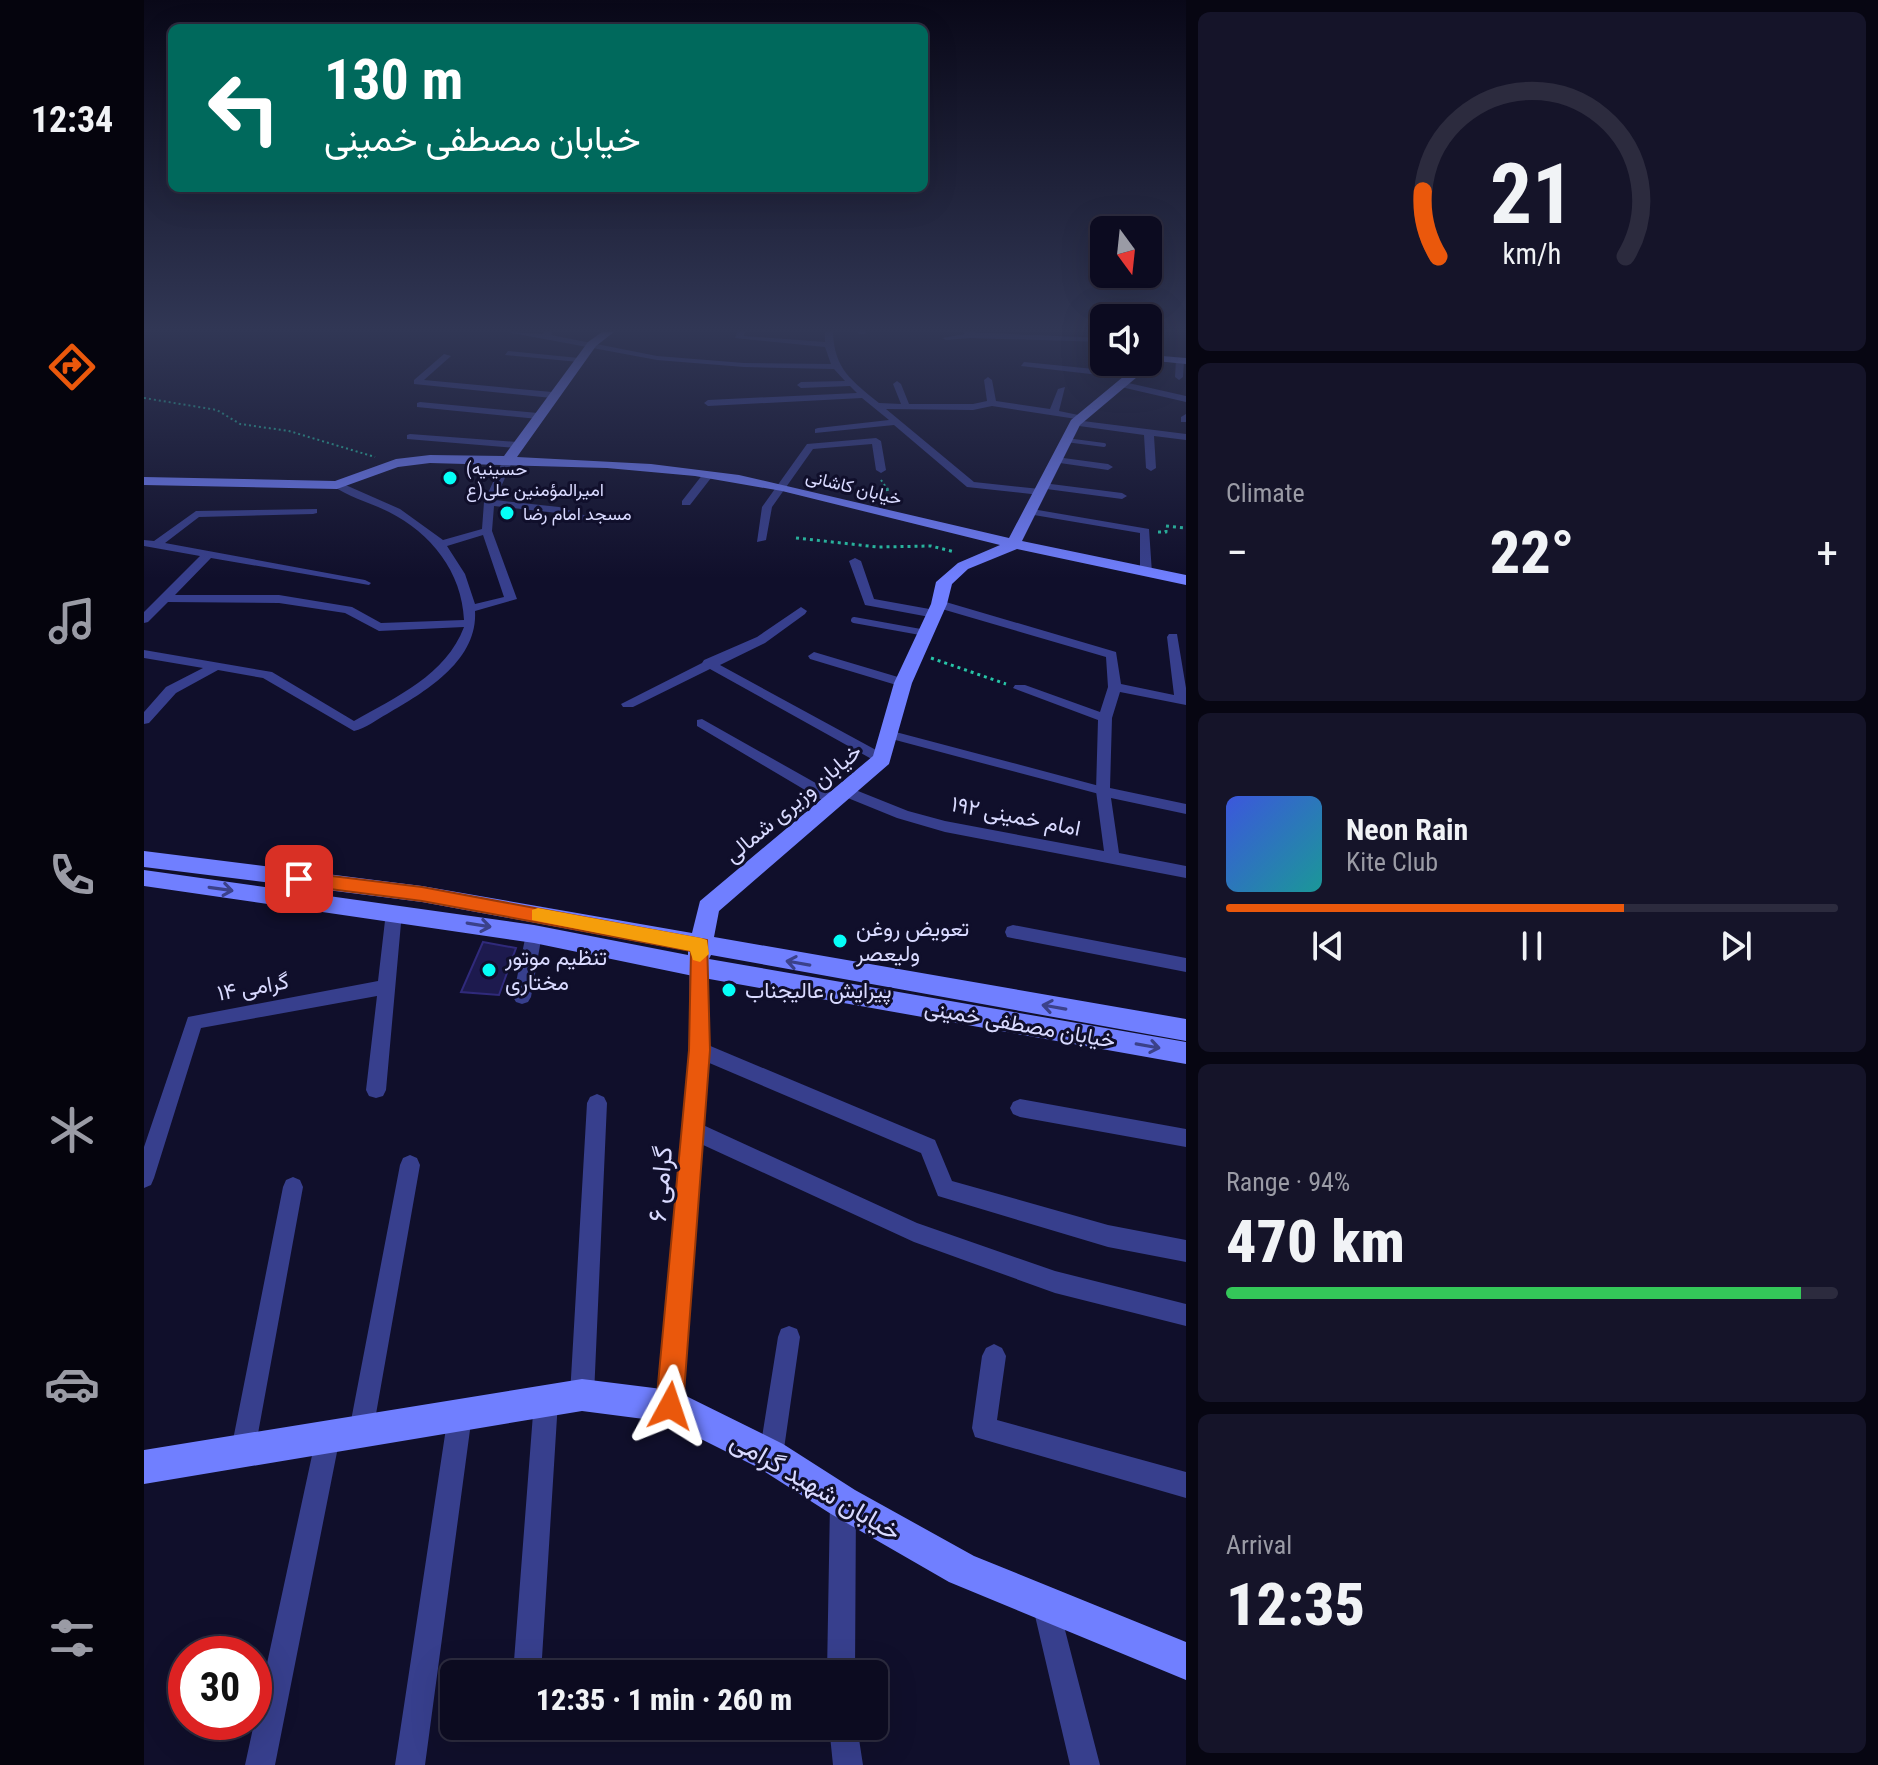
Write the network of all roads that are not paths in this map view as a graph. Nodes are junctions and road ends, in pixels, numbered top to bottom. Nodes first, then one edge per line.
1 (520, 414) edge
2 (887, 414) edge
3 (949, 414) edge
4 (1063, 414) edge
5 (1086, 414) edge
6 (538, 416) joint
7 (1079, 420) junction
8 (953, 421) dead end
9 (897, 422) junction
10 (818, 431) dead end
11 (1149, 434) junction
12 (410, 437) dead end
13 (1186, 437) edge
14 (1066, 440) junction
15 (517, 445) junction
16 (1104, 445) dead end
17 (508, 460) junction
18 (1056, 460) junction
19 (1108, 467) dead end
20 (1151, 468) dead end
21 (881, 470) dead end
22 (707, 476) junction
23 (144, 481) edge
24 (337, 485) junction
25 (780, 487) junction
26 (1041, 489) junction
27 (1122, 496) dead end
28 (489, 502) junction
29 (686, 503) dead end
30 (313, 511) dead end
31 (1032, 512) junction
32 (588, 518) dead end
33 (487, 531) junction
34 (761, 540) dead end
35 (150, 544) edge
36 (441, 544) junction
37 (1013, 545) junction
38 (209, 554) junction
39 (855, 561) dead end
40 (1146, 573) junction
41 (1186, 580) edge
42 (365, 583) dead end
43 (165, 598) junction
44 (470, 609) junction
45 (937, 609) junction
46 (801, 611) dead end
47 (144, 619) edge
48 (854, 620) dead end
49 (470, 623) junction
50 (926, 633) junction
51 (1173, 637) dead end
52 (144, 654) edge
53 (814, 656) dead end
54 (708, 663) junction
55 (217, 666) junction
56 (903, 683) junction
57 (1115, 687) junction
58 (1020, 688) road end
59 (1184, 701) edge
60 (628, 704) dead end
61 (1105, 718) junction
62 (144, 720) edge
63 (702, 723) dead end
64 (888, 734) junction
65 (882, 759) junction
66 (1103, 791) junction
67 (837, 794) junction
68 (1186, 809) edge
69 (1112, 856) junction
70 (144, 859) edge
71 (1186, 872) edge
72 (144, 878) edge
73 (394, 912) junction
74 (1013, 932) dead end
75 (534, 934) junction
76 (699, 956) junction
77 (1186, 965) edge
78 (386, 987) junction
79 (522, 997) dead end
80 (1186, 1030) edge
81 (699, 1050) junction
82 (1186, 1053) edge
83 (376, 1090) dead end
84 (597, 1103) dead end
85 (1020, 1108) dead end
86 (693, 1130) junction
87 (1186, 1138) edge
88 (410, 1165) dead end
89 (144, 1178) edge
90 (293, 1187) dead end
91 (1186, 1251) edge
92 (1186, 1315) edge
93 (789, 1337) dead end
94 (994, 1356) dead end
95 (582, 1395) junction
96 (546, 1401) junction
97 (670, 1406) junction
98 (460, 1415) junction
99 (361, 1431) junction
100 (328, 1437) junction
101 (243, 1450) junction
102 (771, 1456) junction
103 (144, 1467) edge
104 (1186, 1485) edge
105 (843, 1502) junction
106 (1044, 1602) junction
107 (528, 1660) edge
108 (841, 1660) edge
109 (1186, 1661) edge
110 (845, 1740) edge
111 (260, 1765) edge
112 (410, 1765) edge
113 (848, 1765) edge
114 (1085, 1765) edge

1 - 6 street
2 - 9 street
3 - 8 street
4 - 7 street
5 - 7 street
6 - 15 street
7 - 11 street
7 - 14 street
9 - 10 street
9 - 26 street
11 - 13 street
11 - 20 street
12 - 15 street
14 - 16 lane
14 - 18 street
15 - 17 street
17 - 22 street, خیابان کاشانی
17 - 24 street, خیابان کاشانی
17 - 28 street
18 - 19 street
18 - 26 street
21 - 25 street
22 - 25 street, خیابان کاشانی
22 - 29 street
23 - 24 street
24 - 36 street
25 - 34 street
25 - 37 street, خیابان کاشانی
26 - 27 street
26 - 31 street
28 - 32 street
28 - 33 street
30 - 35 street
31 - 37 street
31 - 40 street
33 - 36 street
33 - 44 street
35 - 38 street
36 - 44 street
37 - 40 street, خیابان کاشانی
37 - 45 street, خیابان وزیری شمالی
38 - 42 street
38 - 43 street
39 - 45 street
40 - 41 street, خیابان کاشانی
43 - 47 street
43 - 49 street
44 - 49 street
45 - 50 street, خیابان وزیری شمالی
45 - 57 street
46 - 54 street
48 - 50 lane
49 - 55 street
50 - 56 street, خیابان وزیری شمالی
51 - 59 street
52 - 55 street
53 - 56 street
54 - 60 street
54 - 65 street
55 - 62 street
56 - 64 street, خیابان وزیری شمالی
57 - 59 street
57 - 61 street
58 - 61 street
61 - 66 street
63 - 67 street, امام خمینی ۱۹۲
64 - 65 street, خیابان وزیری شمالی
64 - 66 lane
65 - 67 street, خیابان وزیری شمالی
66 - 68 street
66 - 69 street
67 - 69 street, امام خمینی ۱۹۲
67 - 76 street, خیابان وزیری شمالی
69 - 71 street, امام خمینی ۱۹۲
70 - 76 street, خیابان مصطفی خمینی
72 -> 73 street, خیابان مصطفی خمینی
73 -> 75 street, خیابان مصطفی خمینی
73 - 78 street
74 - 77 street
75 - 76 street, خیابان مصطفی خمینی
75 - 79 street
80 -> 76 street, خیابان مصطفی خمینی
76 - 81 street, گرامی ۶
76 -> 82 street, خیابان مصطفی خمینی
78 - 83 street
78 - 89 street, گرامی ۱۴
81 - 86 street, گرامی ۶
81 - 91 street
84 - 95 street
85 - 87 street
86 - 92 street
86 - 97 street, گرامی ۶
88 - 99 street
90 - 101 street
93 - 102 street
94 - 104 street
95 - 96 street, خیابان شهید گرامی
95 - 97 street, خیابان شهید گرامی
96 - 98 street, خیابان شهید گرامی
96 - 107 street
97 - 102 street, خیابان شهید گرامی
98 - 99 street, خیابان شهید گرامی
98 - 112 street
99 - 100 street, خیابان شهید گرامی
100 - 101 street, خیابان شهید گرامی
100 - 111 street
101 - 103 street, خیابان شهید گرامی
102 - 105 street, خیابان شهید گرامی
105 - 106 street, خیابان شهید گرامی
105 - 108 street
106 - 109 street, خیابان شهید گرامی
106 - 114 street
110 - 113 street

